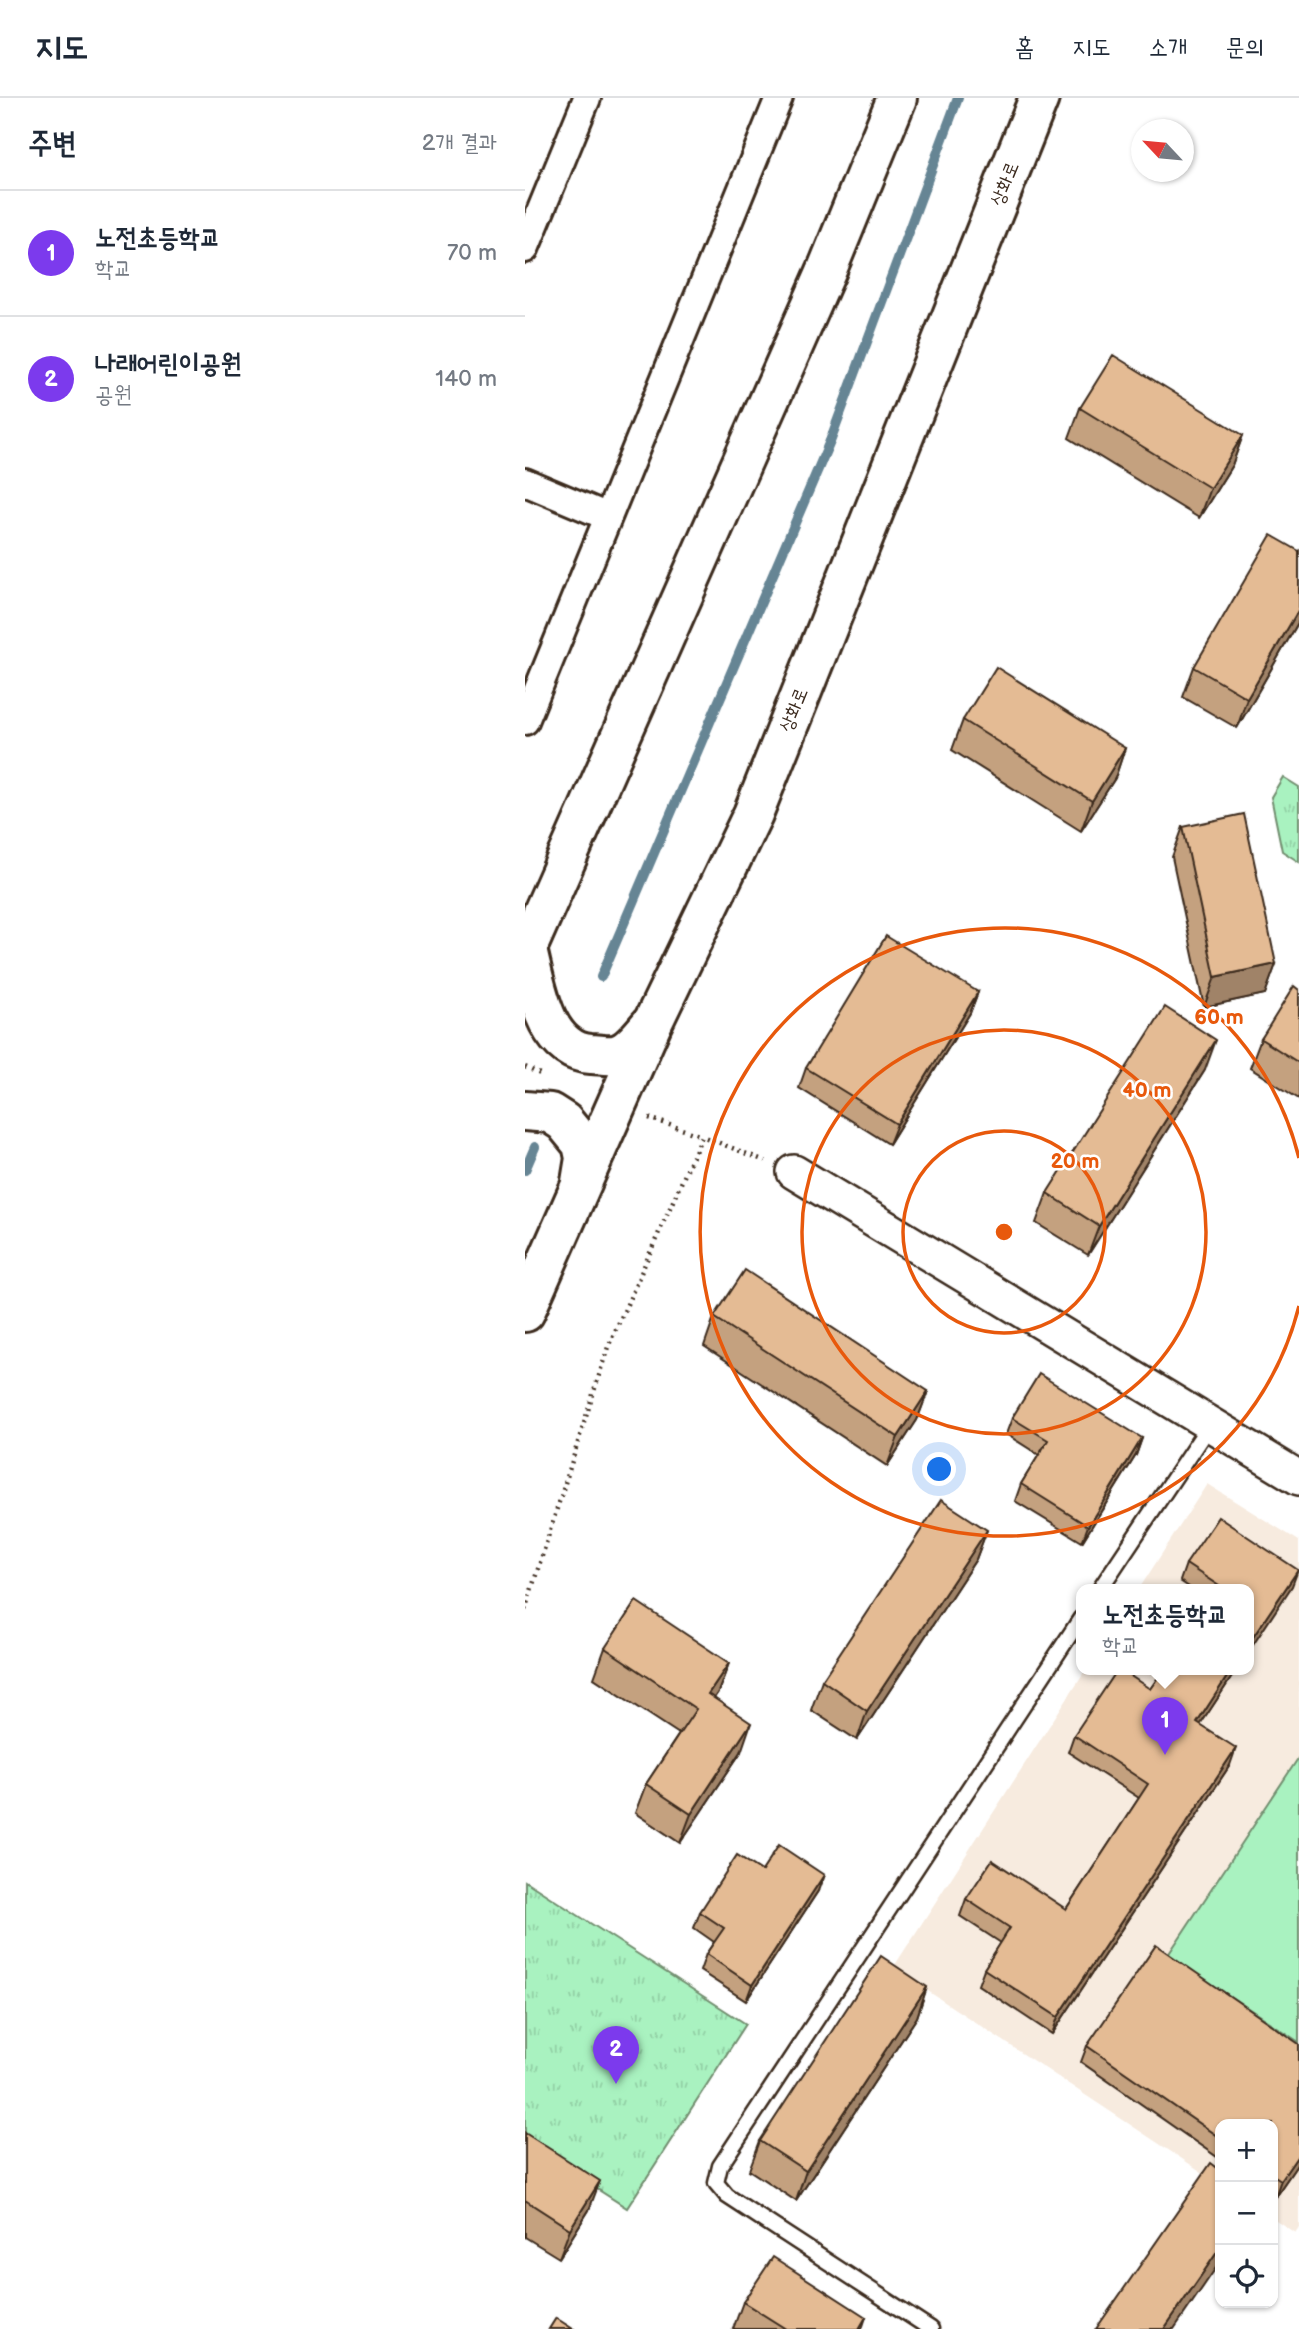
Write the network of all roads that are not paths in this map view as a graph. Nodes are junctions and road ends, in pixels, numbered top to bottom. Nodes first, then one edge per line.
1 (779, 98) edge
2 (897, 98) edge
3 (1039, 98) edge
4 (580, 101) edge
5 (525, 248) edge
6 (525, 482) edge
7 (608, 517) junction
8 (525, 721) edge
9 (526, 951) edge
10 (652, 1024) junction
11 (525, 1111) edge
12 (794, 1172) road end
13 (580, 1188) junction
14 (525, 1312) edge
15 (1210, 1424) junction
16 (1299, 1478) edge
17 (1103, 1584) edge
18 (1076, 1626) edge
19 (931, 2329) edge

1 - 7 street
2 - 9 main road
3 - 10 main road, 상화로
4 - 5 street
6 - 7 street
7 - 8 street
9 - 10 main road
10 - 13 main road, 상화로
11 - 13 main road
12 - 15 street
13 - 14 main road, 상화로
15 - 16 street
15 - 17 lane
18 - 19 lane

